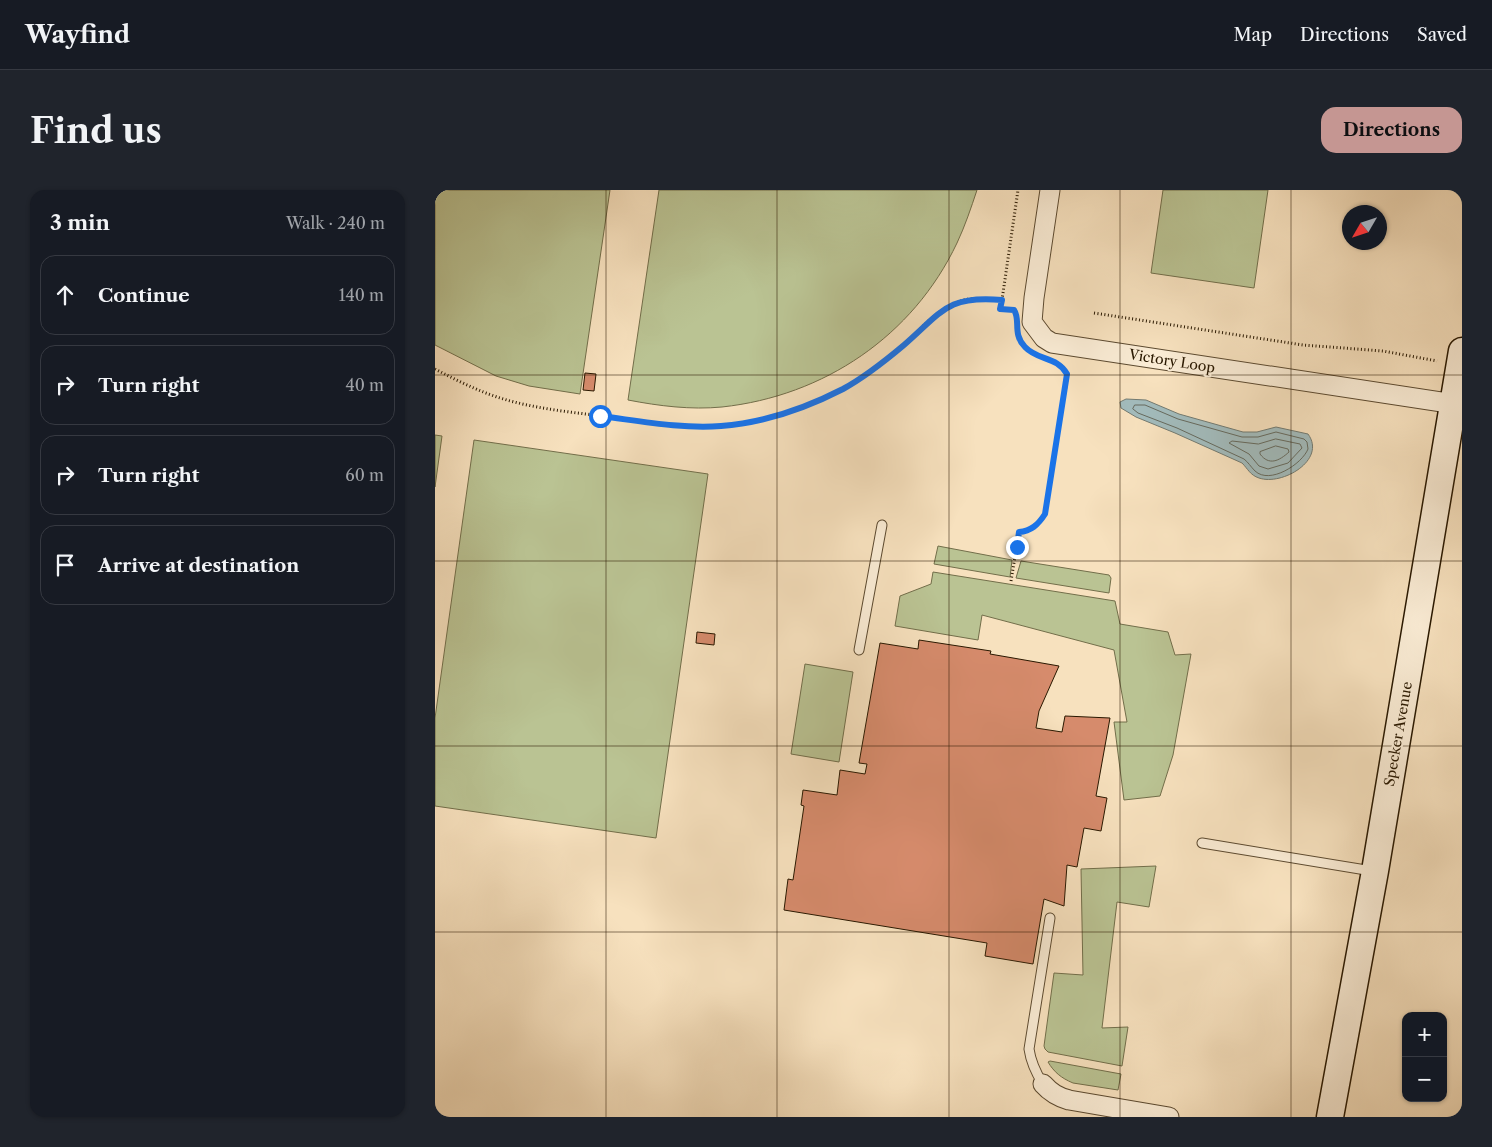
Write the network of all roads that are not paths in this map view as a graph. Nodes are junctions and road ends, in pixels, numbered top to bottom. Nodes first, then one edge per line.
1 (1050, 190) edge
2 (1461, 358) edge
3 (1458, 405) edge
4 (882, 525) dead end
5 (859, 650) dead end
6 (1202, 843) dead end
7 (1375, 871) junction
8 (1050, 918) dead end
9 (1043, 1084) joint
10 (1169, 1117) edge
11 (1330, 1117) edge

1 - 3 street, Victory Loop
2 - 3 street, Specker Avenue
3 - 7 street, Specker Avenue
4 - 5 lane
6 - 7 lane
7 - 11 street, Specker Avenue
8 - 9 lane
9 - 10 street

